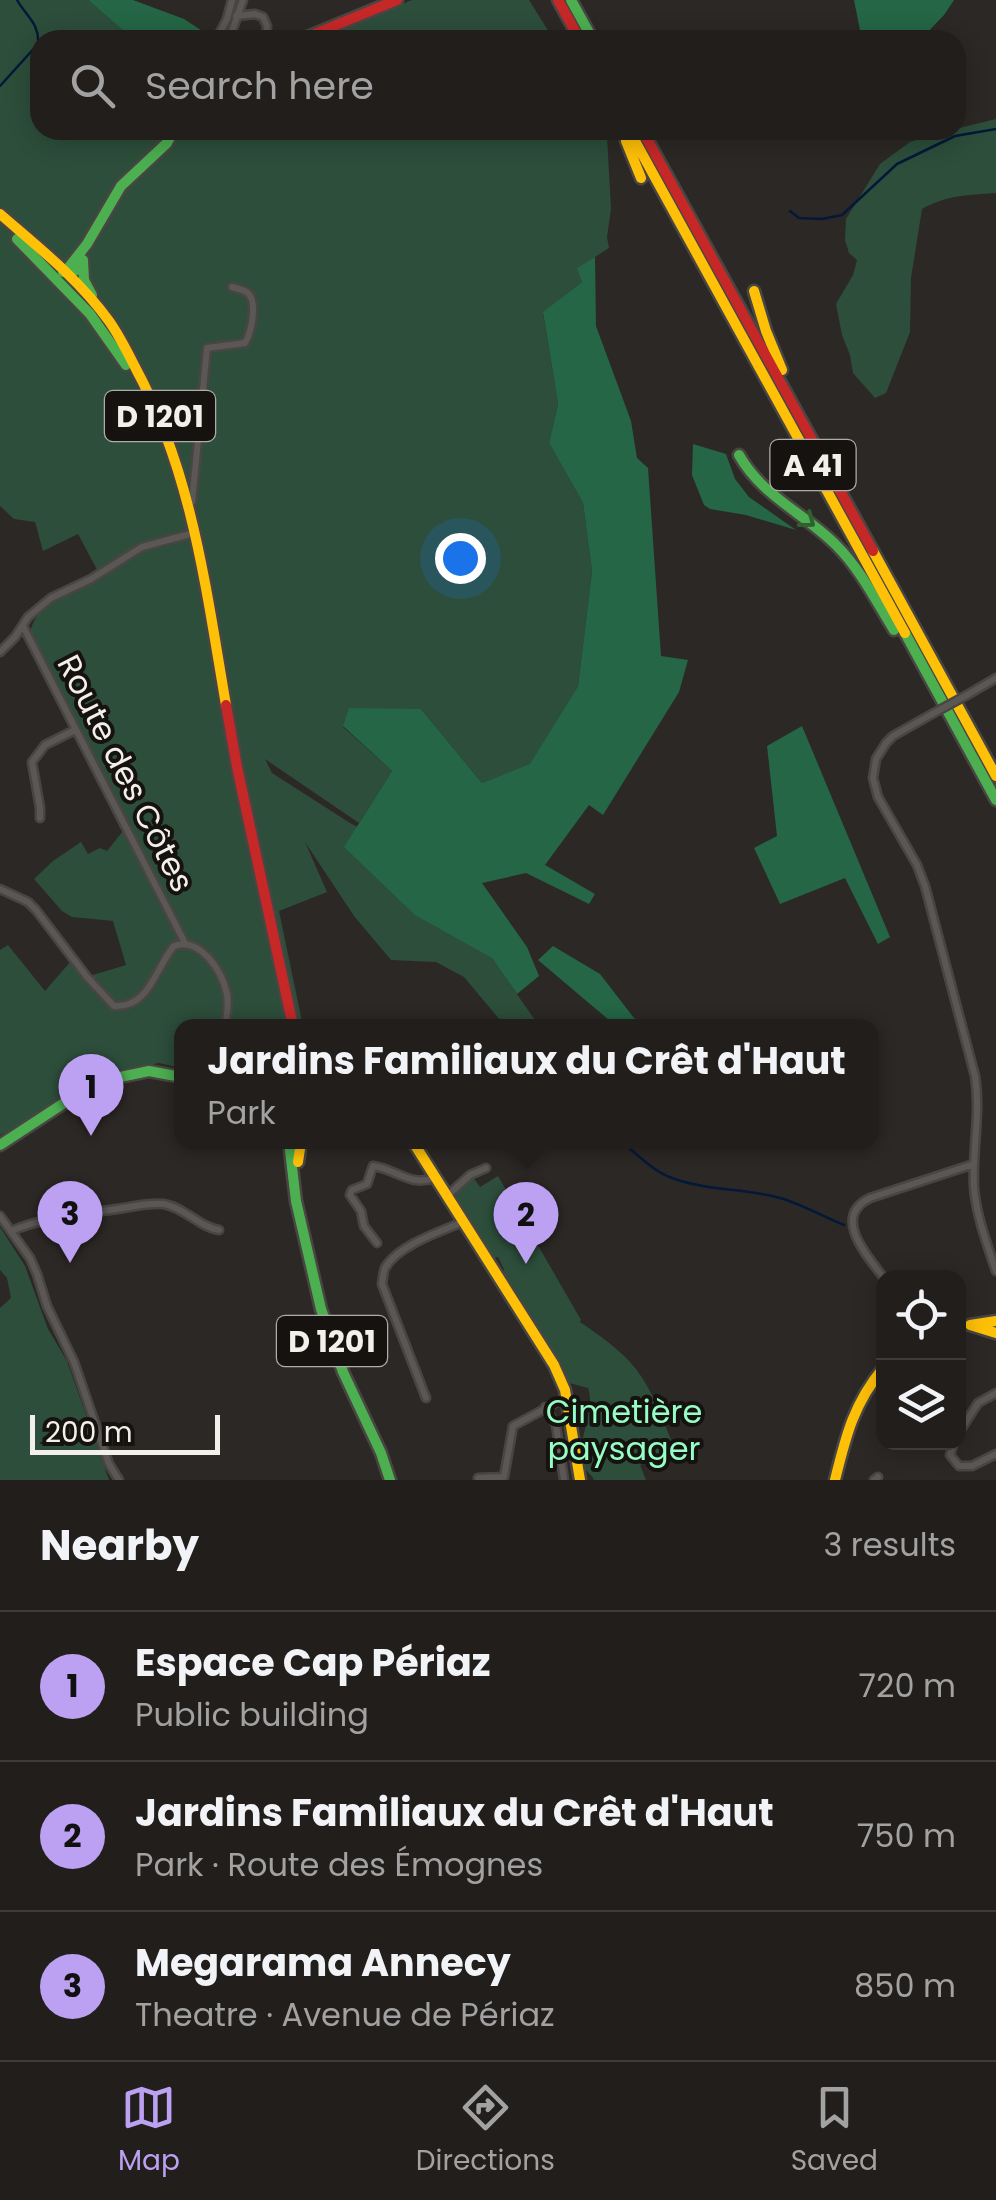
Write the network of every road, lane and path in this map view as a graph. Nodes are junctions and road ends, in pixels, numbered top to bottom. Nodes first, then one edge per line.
1 (232, 0) edge
2 (243, 0) edge
3 (396, 0) edge
4 (558, 0) edge
5 (571, 0) edge
6 (236, 16) junction
7 (222, 30) edge
8 (232, 30) edge
9 (267, 30) edge
10 (324, 30) edge
11 (574, 30) edge
12 (588, 30) edge
13 (168, 140) edge
14 (625, 140) edge
15 (634, 140) edge
16 (647, 140) edge
17 (641, 178) dead end
18 (0, 214) edge
19 (0, 224) edge
20 (11, 233) junction
21 (86, 244) junction
22 (82, 262) junction
23 (65, 272) junction
24 (232, 287) dead end
25 (754, 291) dead end
26 (110, 322) junction
27 (110, 338) junction
28 (738, 455) dead end
29 (191, 508) junction
30 (190, 534) junction
31 (863, 534) junction
32 (22, 626) junction
33 (1, 648) edge
34 (220, 668) junction
35 (996, 678) edge
36 (950, 716) junction
37 (74, 730) junction
38 (996, 776) edge
39 (996, 800) edge
40 (40, 818) dead end
41 (0, 889) edge
42 (185, 943) junction
43 (226, 1019) edge
44 (289, 1019) edge
45 (174, 1076) edge
46 (0, 1145) edge
47 (290, 1149) edge
48 (300, 1149) edge
49 (418, 1149) edge
50 (974, 1164) junction
51 (486, 1168) dead end
52 (436, 1177) junction
53 (447, 1196) junction
54 (0, 1216) edge
55 (301, 1222) junction
56 (464, 1222) junction
57 (220, 1230) dead end
58 (11, 1231) junction
59 (377, 1243) dead end
60 (878, 1270) edge
61 (996, 1271) edge
62 (996, 1321) edge
63 (966, 1325) edge
64 (966, 1326) edge
65 (996, 1333) edge
66 (876, 1376) edge
67 (996, 1393) edge
68 (426, 1398) dead end
69 (566, 1398) junction
70 (545, 1407) junction
71 (966, 1422) edge
72 (952, 1450) edge
73 (996, 1454) edge
74 (478, 1478) edge
75 (119, 1480) edge
76 (393, 1480) edge
77 (564, 1480) edge
78 (580, 1480) edge
79 (835, 1480) edge

1 - 7 street
2 - 6 street
3 - 10 main road
4 - 11 main road
5 - 12 main road
6 - 8 street
6 - 9 street
13 - 21 main road
14 - 17 main road
15 - 36 main road, A 41
16 - 31 main road, A 41
18 - 23 main road, D 1201
19 - 20 main road, D 1201
20 - 23 main road
20 - 27 main road, D 1201
21 - 22 main road
21 - 23 main road
22 - 23 main road
22 - 26 main road
23 - 26 main road, D 1201
23 - 27 main road
24 - 29 street
25 - 31 main road
26 - 29 main road, D 1201
27 - 30 main road, D 1201
28 -> 36 main road
29 - 34 main road, D 1201
30 - 32 street
30 - 34 main road, D 1201
31 - 38 main road, A 41
32 - 33 street
32 - 37 street, Route des Côtes
34 - 44 main road, D 1201
35 - 50 street, bridge
36 - 39 main road, A 41
37 - 40 street
37 - 42 street, Route des Côtes
41 - 42 street
42 - 43 street, Route des Côtes
45 - 46 main road
47 - 55 main road
48 - 55 main road
49 - 52 main road
50 - 60 street
50 - 61 street
51 - 53 street
52 - 53 main road
52 - 59 street
53 - 56 main road
54 - 58 street
55 - 76 main road, D 1201
56 - 68 street
56 - 69 main road
57 - 58 street
58 - 75 street
62 - 63 main road
64 - 65 main road
66 - 79 main road
67 - 71 street
69 - 70 street
69 - 78 main road
70 - 74 street
70 - 77 street
72 - 73 street

